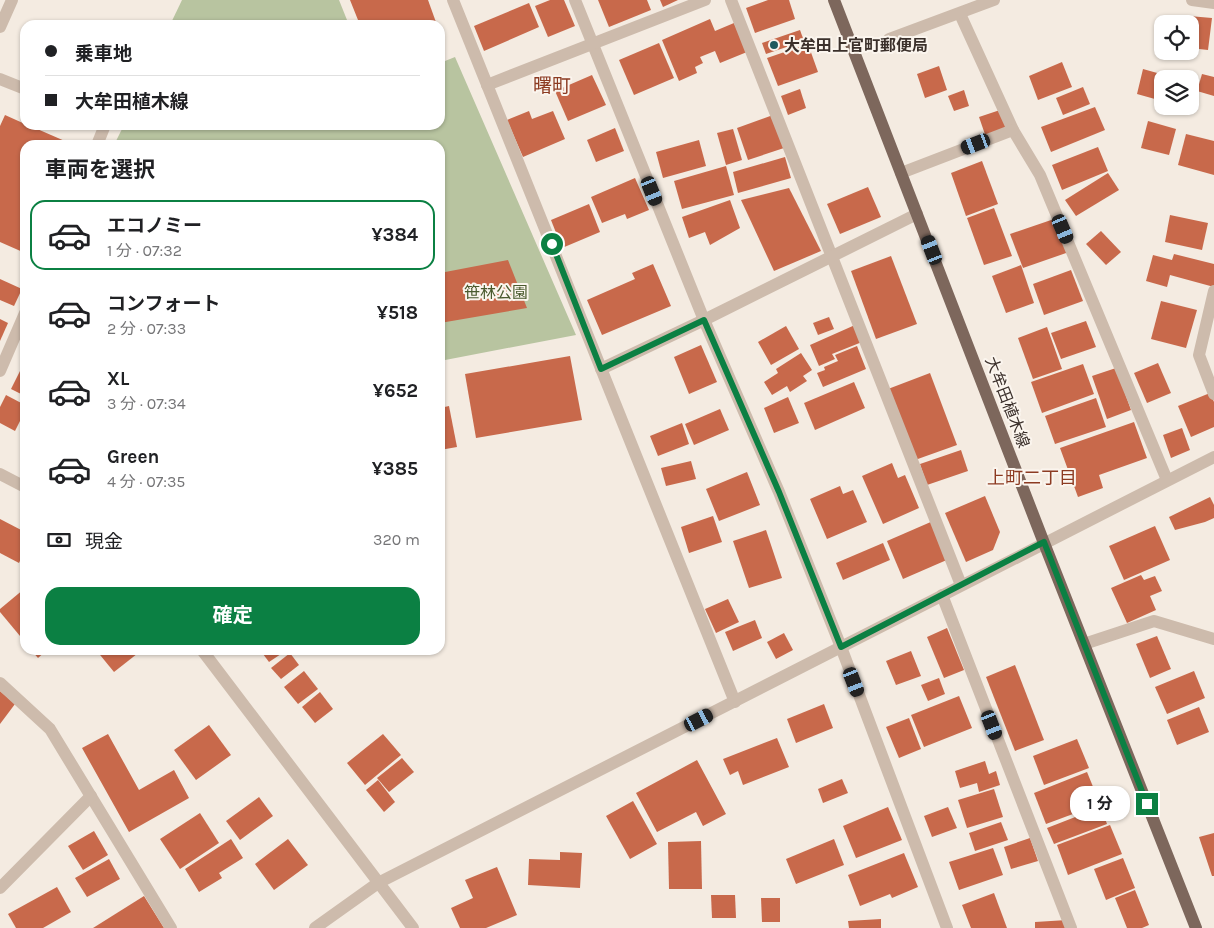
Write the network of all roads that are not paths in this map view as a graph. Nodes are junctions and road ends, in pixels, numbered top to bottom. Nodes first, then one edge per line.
1 (12, 0) edge
2 (453, 0) edge
3 (575, 0) edge
4 (705, 0) edge
5 (731, 0) edge
6 (834, 0) edge
7 (994, 0) edge
8 (1192, 0) edge
9 (1214, 3) edge
10 (960, 14) junction
11 (0, 27) edge
12 (889, 39) dead end
13 (593, 43) junction
14 (0, 79) edge
15 (487, 85) junction
16 (20, 87) edge
17 (1013, 130) junction
18 (901, 172) junction
19 (918, 214) junction
20 (832, 256) junction
21 (1214, 290) edge
22 (704, 320) junction
23 (20, 325) edge
24 (601, 369) junction
25 (0, 371) edge
26 (1214, 394) edge
27 (1214, 456) edge
28 (0, 474) edge
29 (1166, 480) junction
30 (20, 484) edge
31 (1044, 542) junction
32 (961, 585) junction
33 (942, 595) junction
34 (1214, 639) edge
35 (1084, 644) junction
36 (841, 647) junction
37 (206, 655) edge
38 (0, 683) edge
39 (734, 702) junction
40 (91, 796) junction
41 (378, 883) junction
42 (0, 888) edge
43 (171, 928) edge
44 (315, 928) edge
45 (412, 928) edge
46 (947, 928) edge
47 (1070, 928) edge
48 (1196, 928) edge

1 - 11 street
2 - 15 street
3 - 13 street
4 - 13 street
5 - 20 street
6 - 18 main road, 大牟田植木線
7 - 10 street
8 - 9 street
10 - 12 street
10 - 17 street
13 - 15 street
13 - 22 street
14 - 16 street
15 - 24 street
17 - 18 street
17 - 29 street
18 - 19 main road, 大牟田植木線
19 - 20 street
19 - 31 main road, 大牟田植木線
20 - 22 street
20 - 32 street
21 - 26 street
22 - 24 street
22 - 36 street
23 - 25 street
24 - 39 street
27 - 29 street
28 - 30 street
29 - 31 street
31 - 32 street
31 - 35 main road, 大牟田植木線
32 - 33 street
33 - 36 street
33 - 47 street
34 - 35 street
35 - 48 main road, 大牟田植木線
36 - 39 street
36 - 46 street
37 - 41 street
38 - 40 street
39 - 41 street
40 - 42 street
40 - 43 street
41 - 44 street
41 - 45 street

